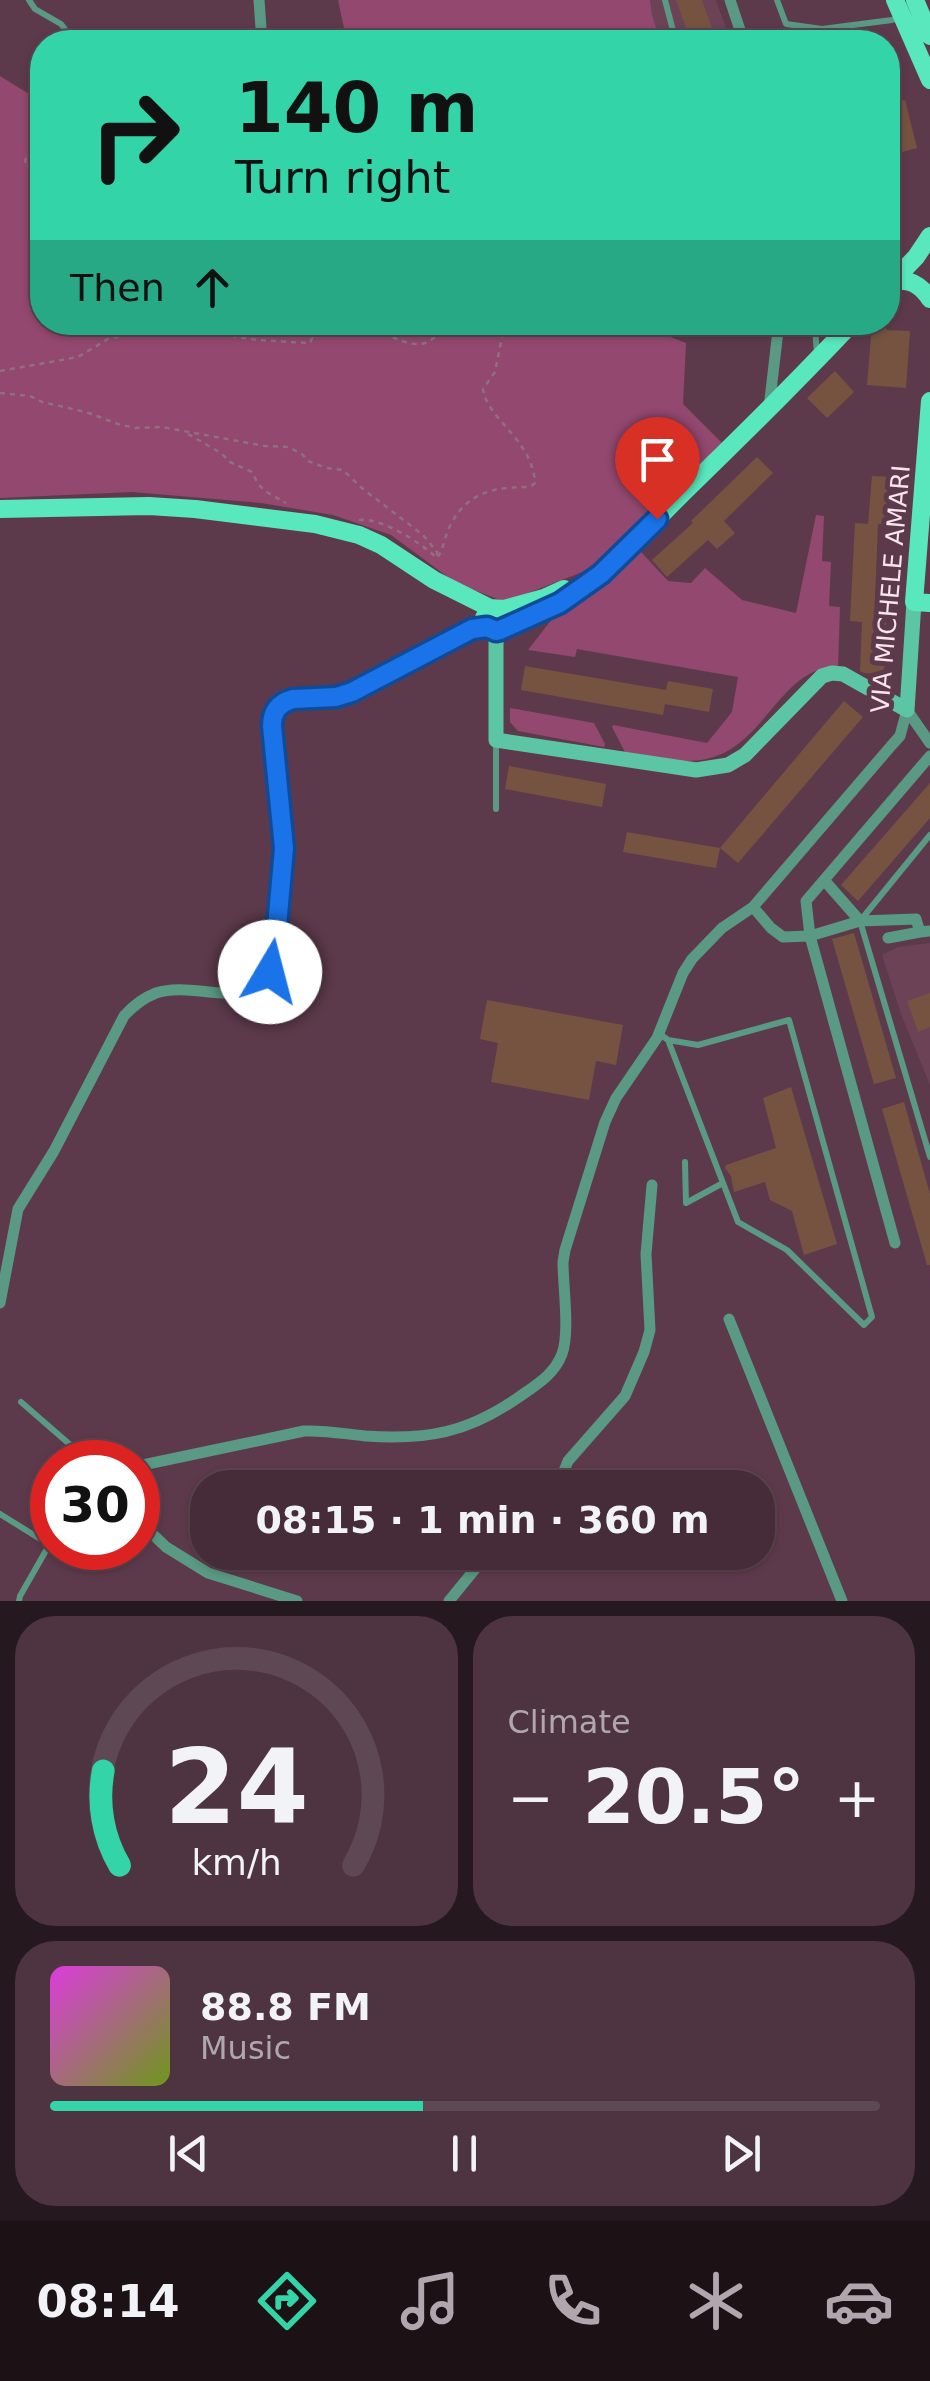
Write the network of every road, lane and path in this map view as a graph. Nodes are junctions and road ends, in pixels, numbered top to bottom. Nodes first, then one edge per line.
1 (29, 0) edge
2 (258, 0) edge
3 (665, 0) edge
4 (730, 0) edge
5 (777, 0) edge
6 (915, 0) edge
7 (899, 8) edge
8 (66, 30) edge
9 (261, 30) edge
10 (673, 30) edge
11 (740, 30) edge
12 (930, 36) edge
13 (930, 80) edge
14 (930, 236) edge
15 (923, 255) edge
16 (900, 275) edge
17 (900, 282) edge
18 (930, 299) edge
19 (124, 335) edge
20 (227, 335) edge
21 (307, 335) edge
22 (388, 335) edge
23 (436, 335) edge
24 (502, 335) edge
25 (778, 335) edge
26 (815, 335) edge
27 (841, 335) edge
28 (817, 360) junction
29 (0, 371) edge
30 (0, 393) edge
31 (930, 401) edge
32 (769, 410) junction
33 (187, 433) junction
34 (292, 508) dead end
35 (0, 509) edge
36 (348, 532) junction
37 (437, 558) junction
38 (922, 602) edge
39 (495, 621) junction
40 (907, 710) junction
41 (496, 740) junction
42 (930, 743) edge
43 (930, 756) edge
44 (496, 809) dead end
45 (930, 834) edge
46 (824, 880) junction
47 (753, 907) junction
48 (860, 921) junction
49 (925, 932) edge
50 (810, 936) junction
51 (888, 938) dead end
52 (664, 1037) junction
53 (930, 1157) edge
54 (685, 1162) dead end
55 (723, 1183) junction
56 (652, 1185) dead end
57 (895, 1243) dead end
58 (0, 1303) edge
59 (730, 1318) dead end
60 (21, 1402) dead end
61 (65, 1440) edge
62 (160, 1461) edge
63 (565, 1470) edge
64 (0, 1514) edge
65 (30, 1531) edge
66 (160, 1541) edge
67 (35, 1570) edge
68 (474, 1570) edge
69 (20, 1601) edge
70 (297, 1601) edge
71 (449, 1601) edge
72 (842, 1601) edge

1 - 8 lane
2 - 9 street
3 - 10 lane
4 - 11 street
5 - 7 lane
6 - 12 main road
7 - 13 main road
14 - 15 main road
15 - 16 main road
17 - 18 main road
19 - 29 path
20 - 21 path
22 - 23 path
24 - 37 path
25 - 32 street
26 - 28 lane
27 - 28 main road
28 - 32 main road
30 - 33 path
31 - 38 main road, VIA MICHELE AMARI
32 - 39 main road
33 - 34 path
33 - 37 path
35 - 36 main road
36 - 37 path
36 - 39 main road
38 - 40 main road, VIA MICHELE AMARI
39 - 41 main road
39 - 58 street
40 - 41 main road
40 - 42 street
40 - 47 street, VIA MICHELE AMARI
41 - 44 lane
43 - 46 street
45 - 48 lane
46 - 48 street
46 - 50 street
47 - 50 street
47 - 52 street, VIA MICHELE AMARI
48 - 49 street
48 - 50 street
48 - 53 lane
49 - 51 street
50 - 57 street
52 - 55 lane
52 - 55 lane
52 - 62 street, VIA MICHELE AMARI
54 - 55 lane
56 - 63 street
59 - 72 street
60 - 61 lane
64 - 65 lane
66 - 70 street
67 - 69 lane
68 - 71 street

